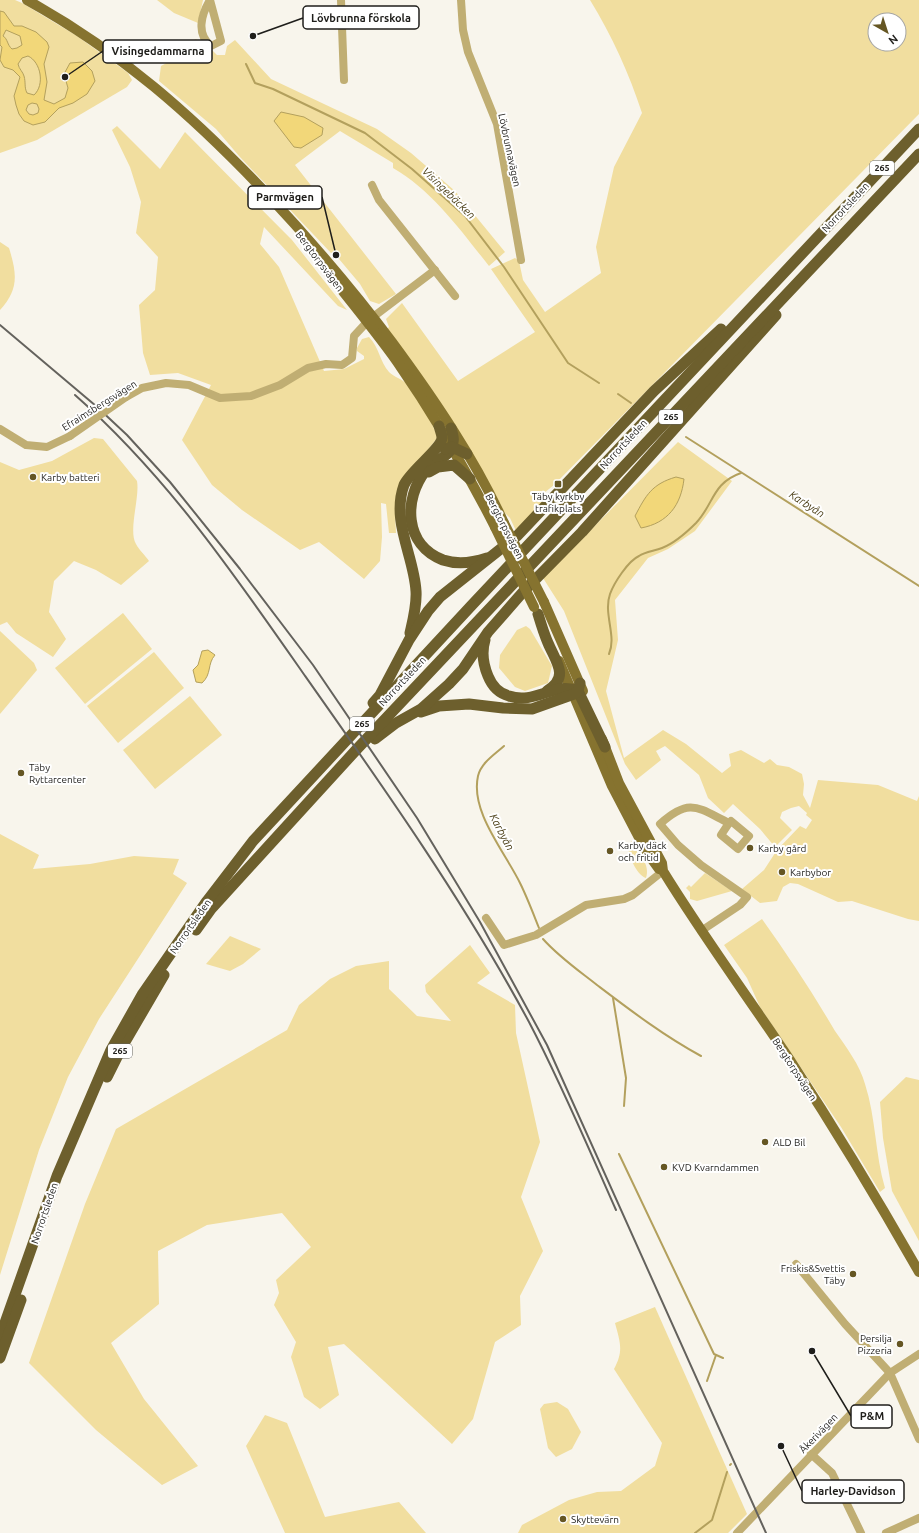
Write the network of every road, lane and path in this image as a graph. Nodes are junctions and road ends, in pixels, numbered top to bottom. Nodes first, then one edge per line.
1 (27, 0) edge
2 (210, 0) edge
3 (341, 0) edge
4 (461, 0) edge
5 (344, 80) dead end
6 (919, 129) edge
7 (919, 154) edge
8 (372, 185) dead end
9 (844, 207) junction
10 (858, 217) junction
11 (521, 260) dead end
12 (435, 270) junction
13 (455, 296) dead end
14 (370, 320) junction
15 (439, 426) junction
16 (451, 428) junction
17 (0, 429) edge
18 (452, 448) junction
19 (467, 454) junction
20 (427, 457) junction
21 (470, 479) junction
22 (419, 482) junction
23 (499, 525) junction
24 (498, 552) junction
25 (536, 610) junction
26 (488, 632) junction
27 (409, 640) junction
28 (576, 689) junction
29 (539, 696) junction
30 (411, 715) junction
31 (605, 747) joint
32 (320, 790) junction
33 (711, 815) junction
34 (729, 823) junction
35 (722, 832) junction
36 (254, 841) junction
37 (663, 871) junction
38 (486, 918) dead end
39 (702, 931) junction
40 (796, 1264) dead end
41 (919, 1272) edge
42 (0, 1337) edge
43 (919, 1354) edge
44 (0, 1358) edge
45 (890, 1373) junction
46 (919, 1439) edge
47 (811, 1454) junction
48 (919, 1518) edge
49 (737, 1533) edge
50 (861, 1533) edge
51 (886, 1533) edge

1 - 14 main road, Bergtorpsvägen
2 - 2 street
3 - 5 street
4 - 11 street, Lövbrunnavägen
6 - 9 highway, Norrortsleden / 265
7 - 10 highway, Norrortsleden / 265
8 - 12 street
9 - 24 highway
9 - 36 highway, Norrortsleden / 265
10 - 26 highway
10 - 32 highway, Norrortsleden / 265
12 - 13 street
12 - 14 street, Efraimsbergsvägen
14 - 15 main road, Bergtorpsvägen
14 - 16 main road, Bergtorpsvägen
14 - 17 street, Efraimsbergsvägen, bridge
15 - 18 main road, Bergtorpsvägen
15 - 20 highway
16 - 18 highway
16 - 19 main road, Bergtorpsvägen
18 - 19 highway
18 - 20 highway
18 - 21 main road, Bergtorpsvägen
18 - 22 highway
19 - 23 main road, Bergtorpsvägen
20 - 27 highway
21 - 22 highway
21 - 23 main road, Bergtorpsvägen
22 - 24 highway
23 - 25 main road, Bergtorpsvägen, bridge
23 - 28 main road, Bergtorpsvägen, bridge
24 - 27 highway
25 - 28 main road, Bergtorpsvägen
25 - 29 highway
26 - 29 highway
26 - 30 highway
27 - 36 highway
28 - 29 highway
28 - 30 highway
28 - 31 highway
28 - 37 main road, Bergtorpsvägen
30 - 32 highway
31 - 37 main road, Bergtorpsvägen
32 - 44 highway, Norrortsleden / 265
33 - 34 street
33 - 35 street
33 - 39 street
34 - 35 street
34 - 35 street
36 - 42 highway, Norrortsleden / 265
37 - 38 street
37 - 39 main road, Bergtorpsvägen
39 - 41 main road, Bergtorpsvägen
40 - 45 street
43 - 45 street, Åkerivägen
45 - 46 street
45 - 47 street, Åkerivägen
47 - 49 street, Åkerivägen
47 - 50 street
48 - 51 street

